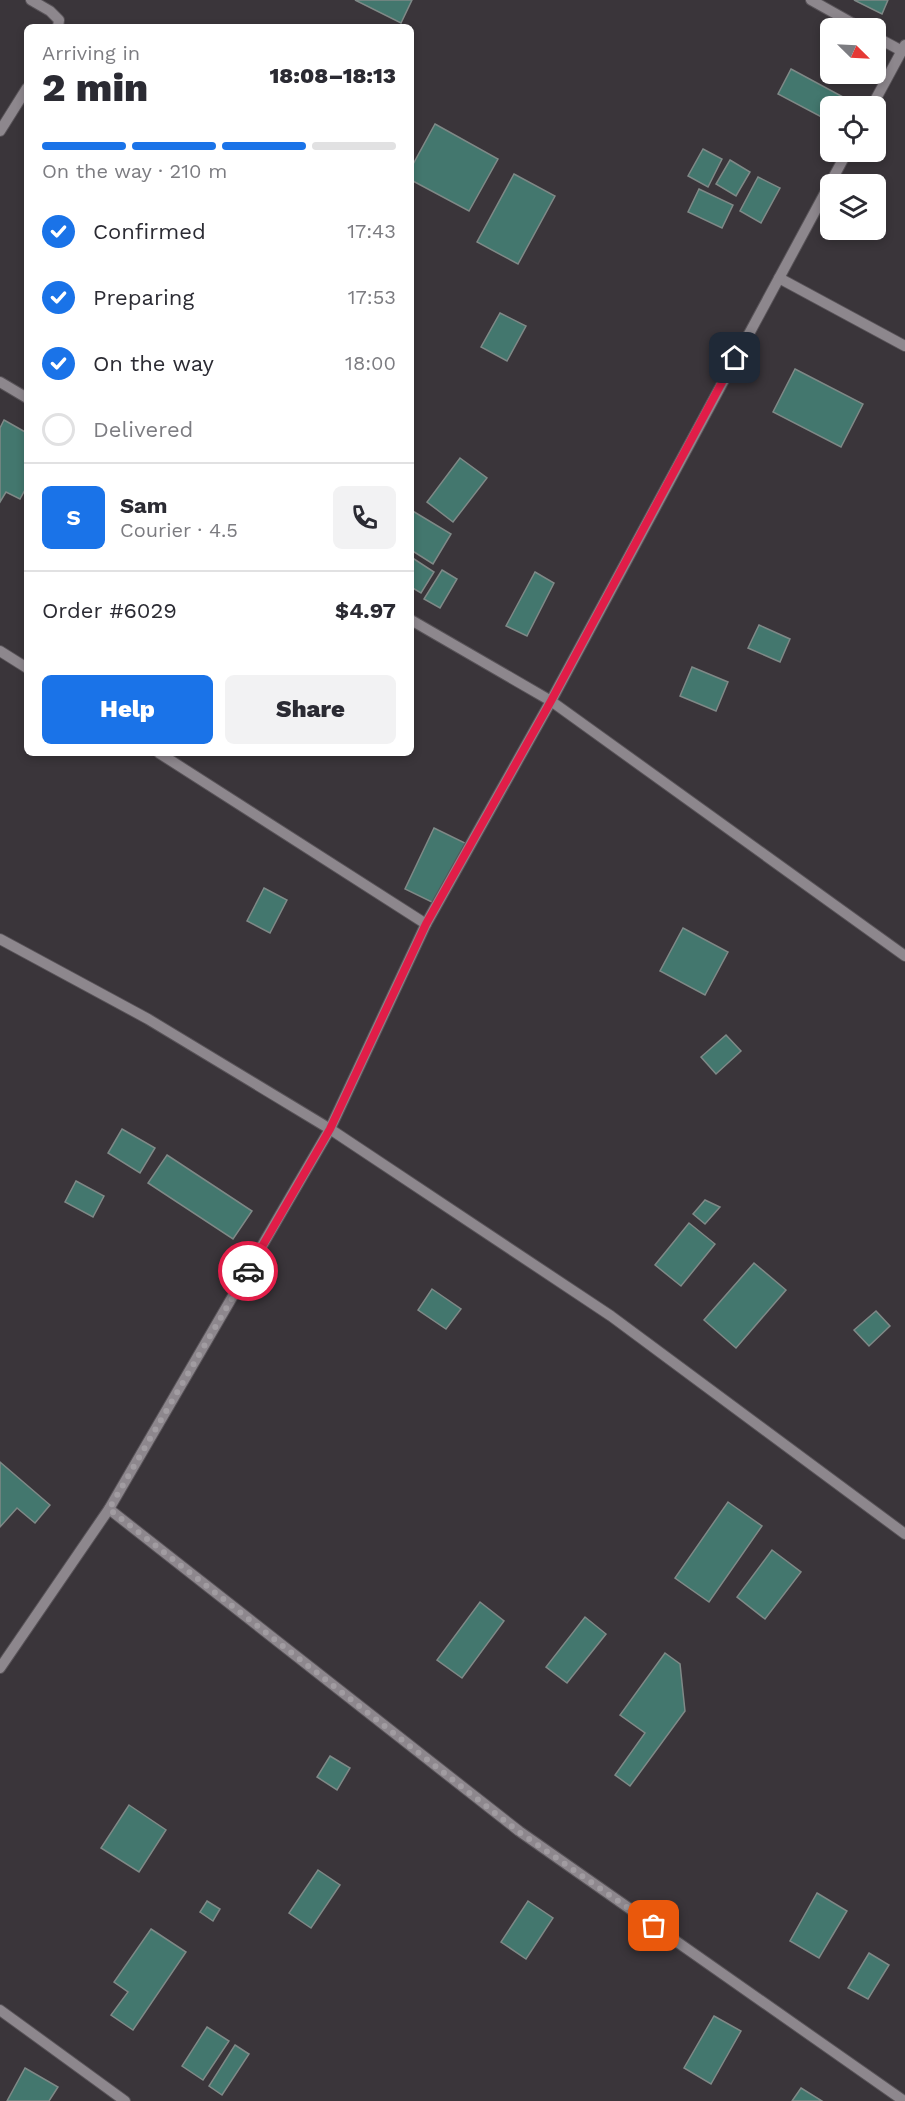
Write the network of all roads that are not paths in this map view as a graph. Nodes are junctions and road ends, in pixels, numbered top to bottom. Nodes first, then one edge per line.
1 (31, 0) edge
2 (811, 0) edge
3 (843, 18) edge
4 (58, 24) edge
5 (886, 41) edge
6 (903, 48) edge
7 (24, 93) edge
8 (877, 96) edge
9 (0, 131) edge
10 (842, 162) edge
11 (779, 278) junction
12 (905, 346) edge
13 (0, 382) edge
14 (24, 396) edge
15 (414, 622) edge
16 (0, 651) edge
17 (24, 666) edge
18 (551, 701) junction
19 (164, 756) edge
20 (426, 924) junction
21 (0, 939) edge
22 (905, 956) edge
23 (330, 1129) junction
24 (109, 1509) junction
25 (905, 1534) edge
26 (0, 1668) edge
27 (0, 2010) edge
28 (125, 2101) edge
29 (904, 2101) edge

1 - 4 street
2 - 3 street
5 - 6 street
6 - 8 street
7 - 9 street
10 - 11 street
11 - 12 street
11 - 18 street
13 - 14 street
15 - 18 street
16 - 17 street
18 - 20 street
18 - 22 street
19 - 20 street
20 - 23 street
21 - 23 street
23 - 24 street
23 - 25 street
24 - 26 street
24 - 29 street
27 - 28 street

